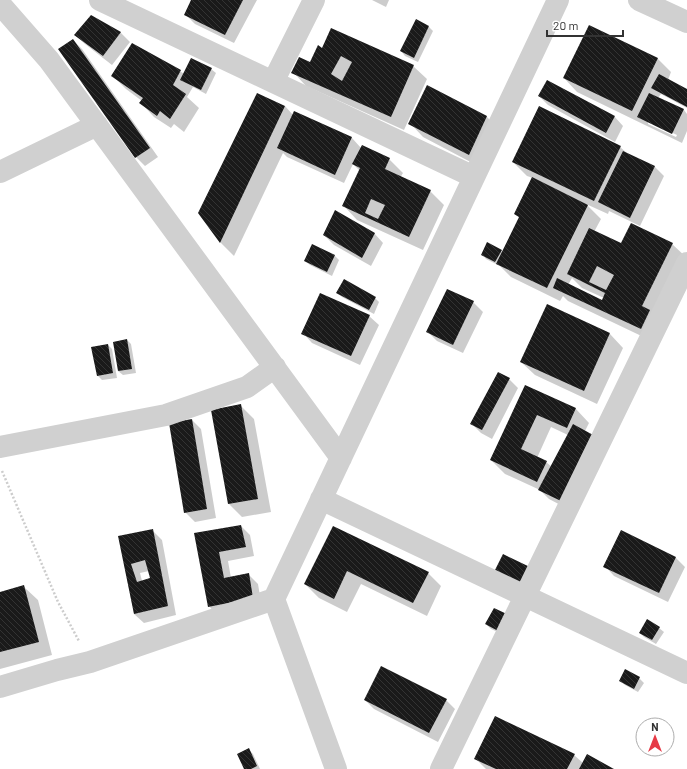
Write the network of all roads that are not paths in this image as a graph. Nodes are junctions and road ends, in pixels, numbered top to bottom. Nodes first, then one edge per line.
1 (100, 0) edge
2 (314, 0) edge
3 (558, 0) edge
4 (639, 0) edge
5 (0, 4) edge
6 (687, 22) edge
7 (273, 82) junction
8 (97, 125) junction
9 (0, 172) edge
10 (474, 177) junction
11 (687, 263) edge
12 (275, 367) junction
13 (0, 447) edge
14 (341, 458) junction
15 (321, 499) junction
16 (526, 596) junction
17 (274, 599) junction
18 (687, 674) edge
19 (0, 687) edge
20 (336, 769) edge
21 (441, 769) edge

1 - 7 street
2 - 7 street
3 - 10 street
4 - 6 street
5 - 8 street
7 - 10 street
8 - 9 street
8 - 12 street
10 - 14 street
11 - 16 street
12 - 13 street
12 - 14 street
14 - 15 street
15 - 16 street
15 - 17 street
16 - 18 street
16 - 21 street
17 - 19 street
17 - 20 street

